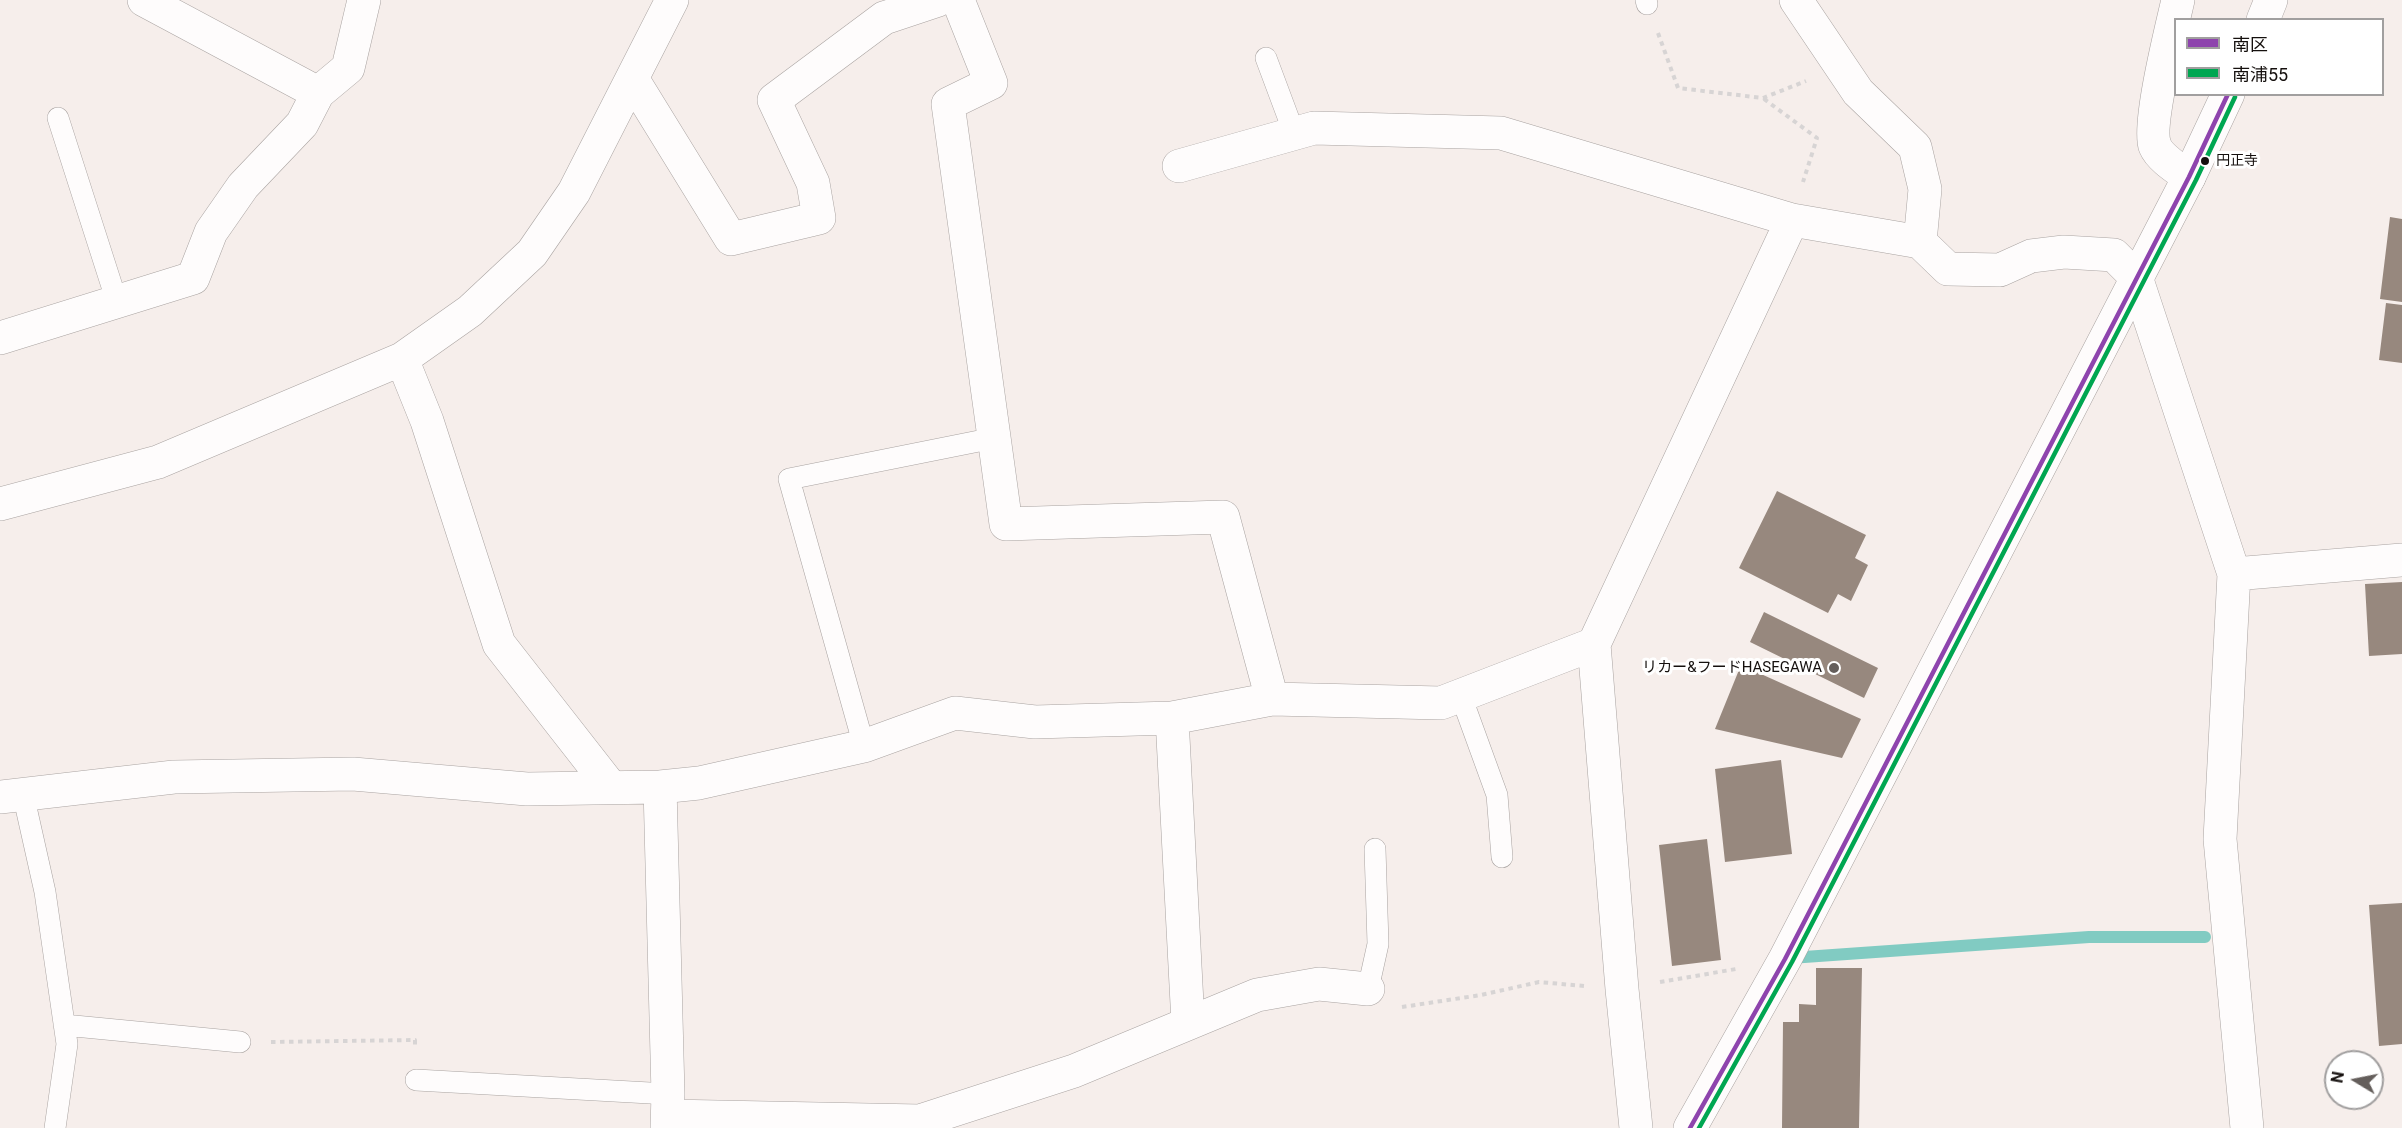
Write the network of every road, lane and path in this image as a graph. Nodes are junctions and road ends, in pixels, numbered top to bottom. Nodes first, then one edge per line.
1 (144, 0) edge
2 (364, 0) edge
3 (672, 0) edge
4 (938, 0) edge
5 (958, 0) edge
6 (1796, 0) edge
7 (2178, 0) edge
8 (2271, 0) edge
9 (1646, 2) edge
10 (2174, 18) edge
11 (2264, 18) edge
12 (2174, 20) edge
13 (1266, 58) dead end
14 (1841, 67) junction
15 (633, 80) junction
16 (318, 93) junction
17 (2227, 96) edge
18 (1763, 99) junction
19 (58, 118) dead end
20 (1294, 133) junction
21 (1179, 166) dead end
22 (2189, 177) junction
23 (1792, 220) junction
24 (1920, 242) junction
25 (2136, 277) junction
26 (117, 302) junction
27 (0, 338) edge
28 (402, 359) junction
29 (994, 438) junction
30 (0, 504) edge
31 (2402, 560) edge
32 (2234, 574) junction
33 (1594, 644) junction
34 (1461, 696) junction
35 (1272, 699) junction
36 (1172, 718) junction
37 (864, 746) junction
38 (610, 786) junction
39 (660, 787) junction
40 (11, 796) edge
41 (1375, 849) dead end
42 (1502, 856) dead end
43 (1785, 959) junction
44 (1368, 988) junction
45 (1622, 989) junction
46 (1188, 1023) junction
47 (64, 1025) junction
48 (240, 1042) joint
49 (416, 1080) joint
50 (668, 1113) edge
51 (55, 1128) edge
52 (1636, 1128) edge
53 (1690, 1128) edge
54 (2247, 1128) edge

1 - 16 street
2 - 16 street
3 - 15 street
4 - 15 street
5 - 29 street
6 - 14 street
7 - 10 street
8 - 11 street
9 - 18 path
12 - 22 street
13 - 20 lane
14 - 18 path
14 - 24 street
15 - 28 street
16 - 26 street
17 - 22 street
18 - 23 path
19 - 26 lane
20 - 21 street
20 - 23 street
22 - 25 street
23 - 24 street
23 - 33 street
24 - 25 street
25 - 32 street
25 - 43 street
26 - 27 street
28 - 30 street
28 - 38 street
29 - 35 street
29 - 37 lane
31 - 32 street
32 - 54 street
33 - 34 street
33 - 45 street
34 - 35 street
34 - 42 lane
35 - 36 street
36 - 37 street
36 - 46 street
37 - 39 street
38 - 39 street
38 - 40 street
39 - 50 street
40 - 47 lane
41 - 44 lane
43 - 45 path
43 - 53 street
44 - 45 path
44 - 46 street
45 - 52 street
46 - 50 street
47 - 48 lane
47 - 51 lane
48 - 49 path
49 - 50 lane

